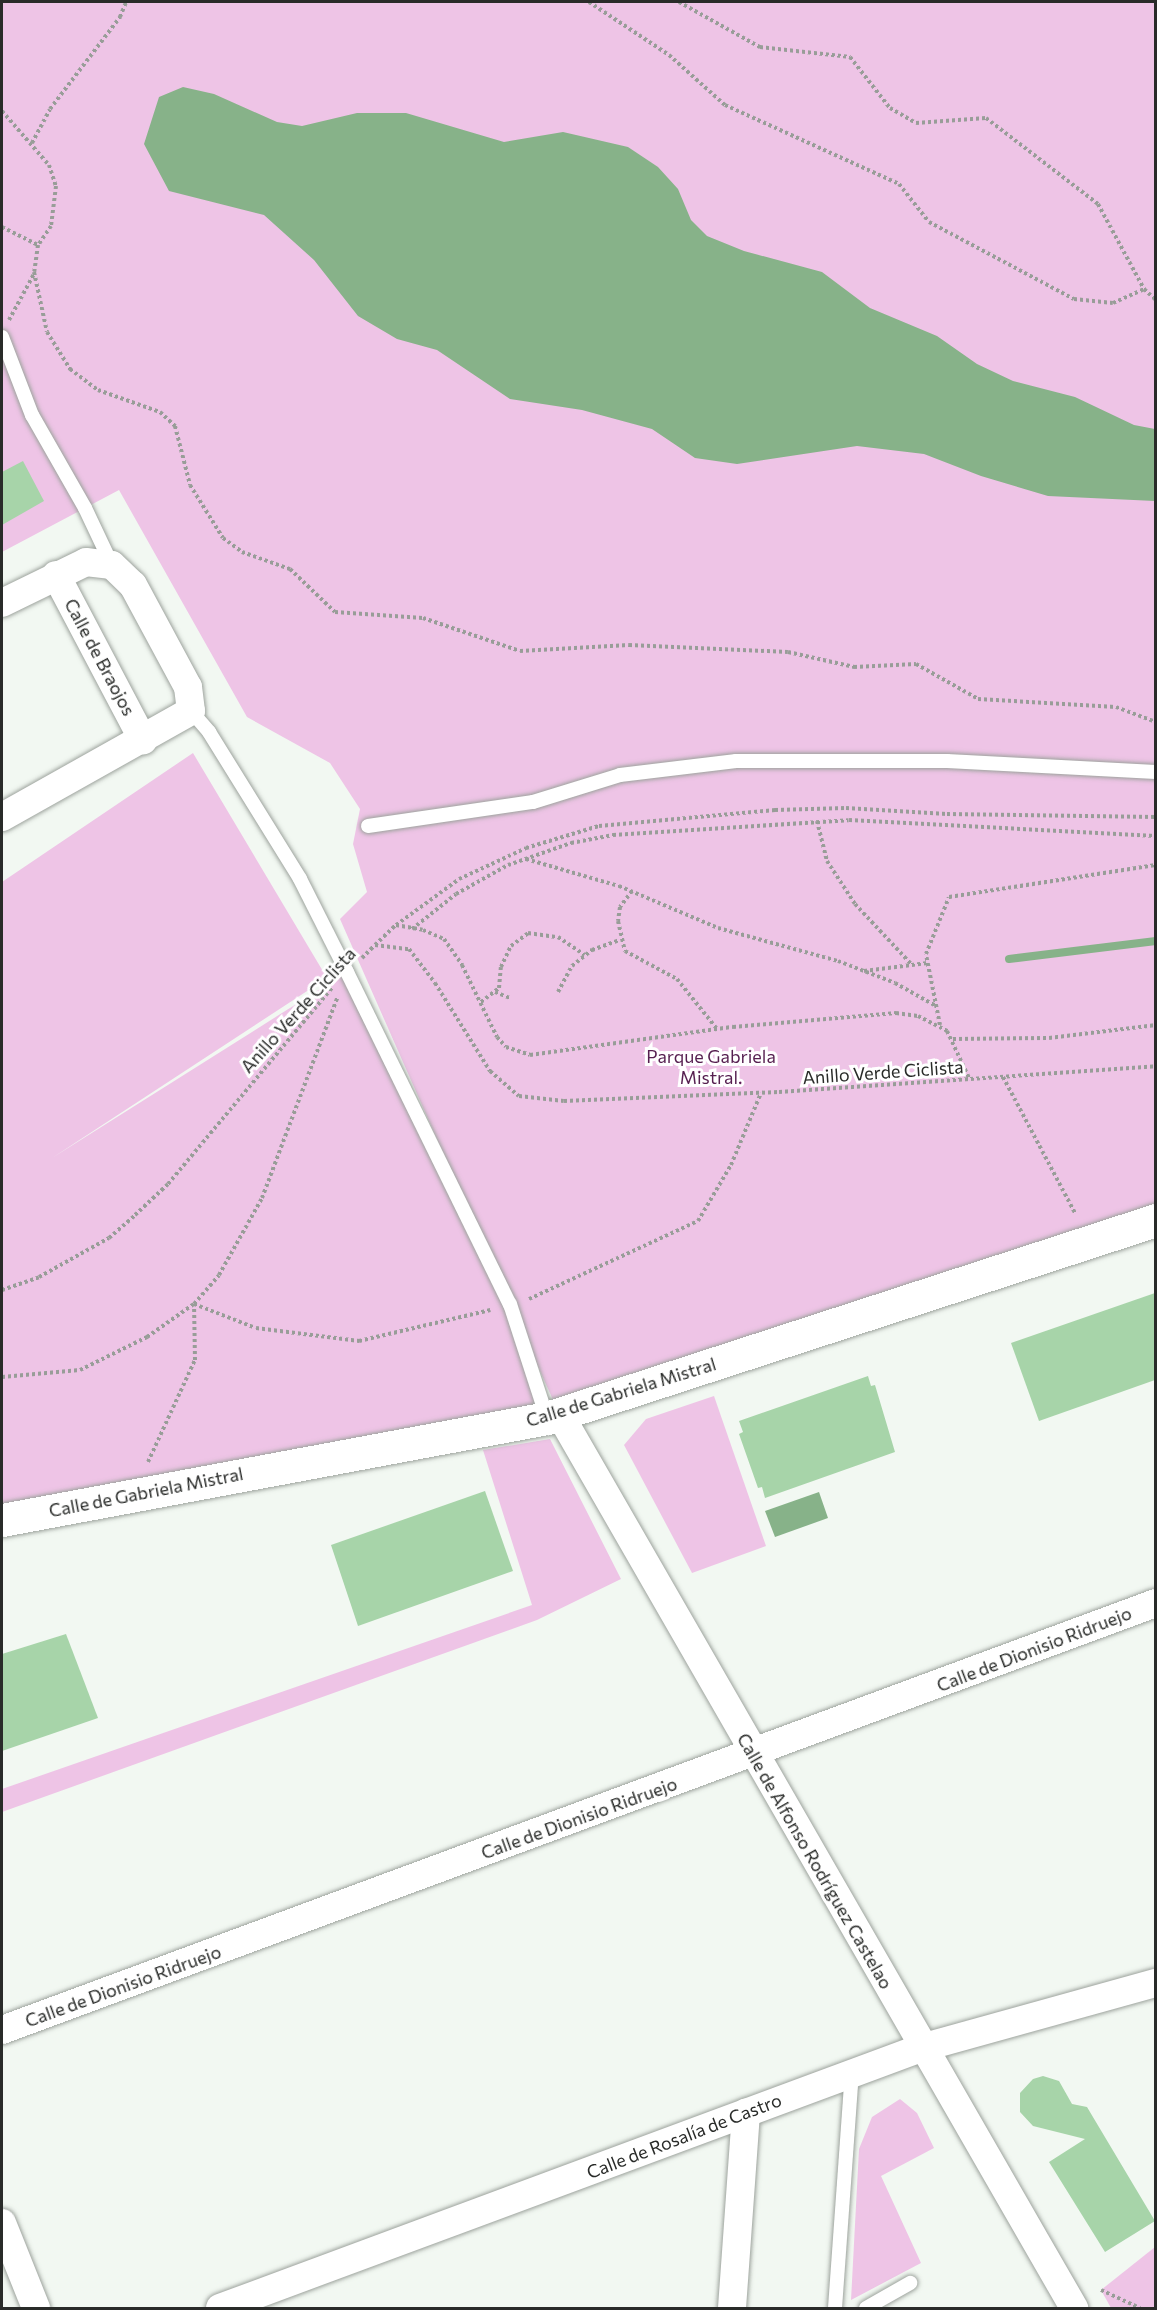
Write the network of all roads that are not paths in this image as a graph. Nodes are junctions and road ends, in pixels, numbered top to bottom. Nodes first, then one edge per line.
1 (4, 330) edge
2 (111, 565) junction
3 (56, 575) junction
4 (2, 603) edge
5 (191, 711) junction
6 (144, 740) junction
7 (1155, 771) edge
8 (2, 817) edge
9 (368, 826) dead end
10 (1155, 1220) edge
11 (553, 1416) junction
12 (2, 1520) edge
13 (1155, 1604) edge
14 (754, 1754) junction
15 (1155, 1983) edge
16 (2, 2030) edge
17 (921, 2048) junction
18 (852, 2072) junction
19 (746, 2113) junction
20 (2, 2223) edge
21 (910, 2283) dead end
22 (36, 2308) edge
23 (220, 2308) edge
24 (732, 2308) edge
25 (835, 2308) edge
26 (866, 2308) edge
27 (1074, 2308) edge

1 - 2 lane
2 - 3 street
2 - 5 street
3 - 4 street
3 - 6 street, Calle de Braojos
5 - 6 street
5 - 11 lane
6 - 8 street
7 - 9 lane
10 - 11 street, Calle de Gabriela Mistral
11 - 12 street, Calle de Gabriela Mistral
11 - 14 street, Calle de Alfonso Rodríguez Castelao
13 - 14 street, Calle de Dionisio Ridruejo
14 - 16 street, Calle de Dionisio Ridruejo
14 - 17 street, Calle de Alfonso Rodríguez Castelao
15 - 17 street, Calle de Rosalía de Castro
17 - 18 street, Calle de Rosalía de Castro
17 - 27 street, Calle de Alfonso Rodríguez Castelao
18 - 19 street, Calle de Rosalía de Castro
18 - 25 lane
19 - 23 street, Calle de Rosalía de Castro
19 - 24 street
20 - 22 street
21 - 26 lane

